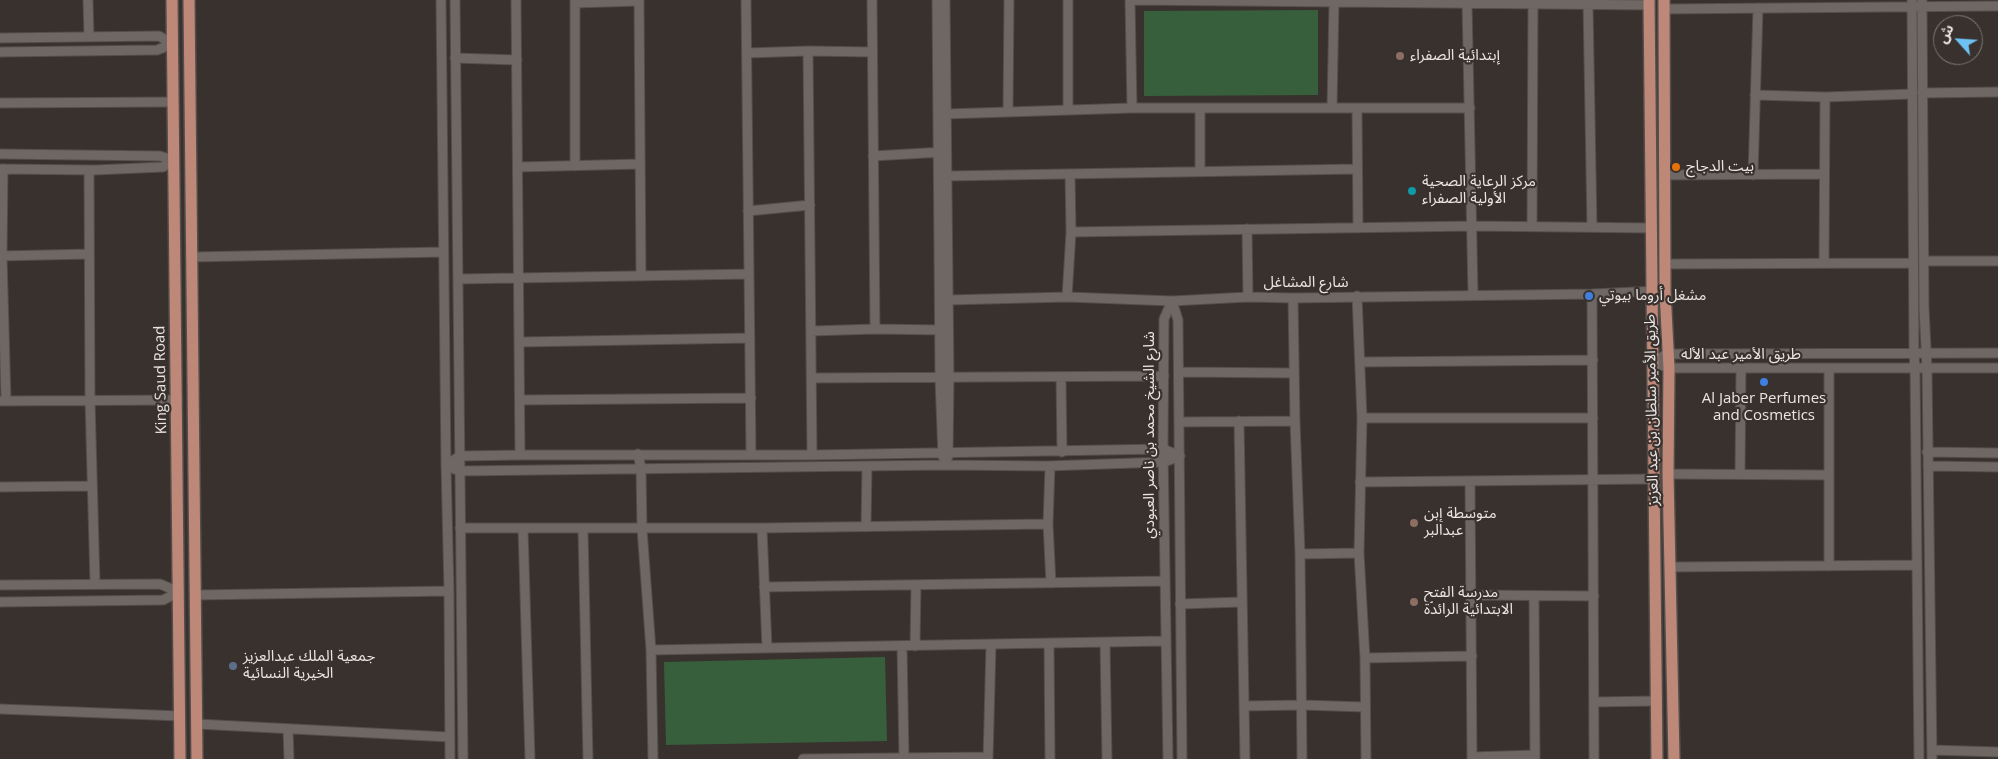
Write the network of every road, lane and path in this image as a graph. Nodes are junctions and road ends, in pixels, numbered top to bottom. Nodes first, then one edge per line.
1 (88, 0) edge
2 (172, 0) edge
3 (190, 0) edge
4 (441, 0) edge
5 (455, 0) edge
6 (516, 0) edge
7 (746, 0) edge
8 (872, 0) edge
9 (937, 0) edge
10 (945, 0) edge
11 (1009, 0) edge
12 (1068, 0) edge
13 (1130, 0) edge
14 (575, 1) edge
15 (639, 1) edge
16 (1234, 1) edge
17 (1403, 1) edge
18 (1334, 2) junction
19 (1649, 2) edge
20 (1467, 3) junction
21 (1912, 3) edge
22 (1922, 3) edge
23 (1532, 4) junction
24 (1588, 4) junction
25 (1664, 4) edge
26 (1998, 6) edge
27 (1758, 8) junction
28 (89, 37) junction
29 (0, 38) edge
30 (173, 44) junction
31 (808, 51) junction
32 (0, 52) edge
33 (872, 52) junction
34 (746, 53) junction
35 (455, 58) junction
36 (517, 60) junction
37 (1998, 92) edge
38 (1922, 93) junction
39 (1912, 94) junction
40 (1755, 95) junction
41 (1825, 97) junction
42 (172, 102) junction
43 (0, 103) edge
44 (1132, 108) junction
45 (1200, 108) junction
46 (1332, 108) junction
47 (1357, 108) junction
48 (1470, 108) junction
49 (1068, 110) junction
50 (1008, 112) junction
51 (946, 114) junction
52 (943, 152) junction
53 (0, 154) edge
54 (873, 156) junction
55 (640, 164) junction
56 (173, 166) junction
57 (574, 166) junction
58 (518, 167) junction
59 (1, 169) edge
60 (1357, 169) junction
61 (89, 170) junction
62 (190, 171) junction
63 (1200, 171) junction
64 (1070, 174) junction
65 (1824, 174) junction
66 (1665, 175) junction
67 (1753, 175) junction
68 (947, 176) junction
69 (810, 206) junction
70 (748, 211) junction
71 (1473, 226) junction
72 (1532, 227) junction
73 (1358, 228) junction
74 (1592, 228) junction
75 (1652, 228) junction
76 (1247, 229) junction
77 (1071, 232) junction
78 (443, 252) junction
79 (89, 254) junction
80 (1, 256) edge
81 (191, 257) junction
82 (1924, 261) junction
83 (1998, 261) edge
84 (1824, 263) junction
85 (1913, 263) junction
86 (1665, 264) junction
87 (749, 274) junction
88 (641, 276) junction
89 (519, 278) junction
90 (458, 279) junction
91 (1652, 290) junction
92 (1665, 291) junction
93 (1473, 294) junction
94 (1592, 294) junction
95 (1357, 296) junction
96 (1067, 297) junction
97 (1248, 297) junction
98 (1293, 298) junction
99 (948, 300) junction
100 (1172, 301) junction
101 (875, 328) junction
102 (944, 330) junction
103 (811, 332) junction
104 (750, 338) junction
105 (520, 342) junction
106 (1998, 353) edge
107 (1667, 354) junction
108 (1914, 354) junction
109 (1927, 354) junction
110 (1593, 360) junction
111 (1361, 362) junction
112 (1653, 362) junction
113 (1669, 368) junction
114 (1998, 368) edge
115 (1741, 369) junction
116 (1828, 369) junction
117 (1915, 369) junction
118 (1927, 369) junction
119 (1179, 372) junction
120 (1294, 373) junction
121 (1164, 376) junction
122 (812, 378) junction
123 (945, 378) junction
124 (1061, 378) junction
125 (750, 398) junction
126 (3, 400) edge
127 (90, 400) junction
128 (177, 400) junction
129 (520, 400) junction
130 (1362, 418) junction
131 (1593, 418) junction
132 (1239, 421) junction
133 (1294, 421) junction
134 (1180, 422) junction
135 (1163, 449) junction
136 (946, 452) junction
137 (1062, 452) junction
138 (1927, 452) junction
139 (1998, 453) edge
140 (638, 454) junction
141 (751, 454) junction
142 (812, 454) junction
143 (520, 455) junction
144 (460, 456) junction
145 (1180, 456) junction
146 (1164, 462) junction
147 (946, 464) junction
148 (446, 465) junction
149 (867, 466) junction
150 (1050, 466) junction
151 (1928, 466) junction
152 (1998, 467) edge
153 (641, 468) junction
154 (460, 472) junction
155 (1668, 474) junction
156 (1740, 474) junction
157 (1829, 475) junction
158 (1593, 478) junction
159 (1654, 479) junction
160 (1360, 482) junction
161 (1470, 482) junction
162 (92, 486) junction
163 (0, 487) edge
164 (1048, 524) junction
165 (866, 527) junction
166 (460, 528) junction
167 (762, 528) junction
168 (523, 529) junction
169 (583, 529) junction
170 (642, 529) junction
171 (1359, 553) junction
172 (1300, 554) junction
173 (1829, 566) junction
174 (1917, 566) junction
175 (1671, 567) junction
176 (1165, 581) junction
177 (95, 583) junction
178 (1051, 583) junction
179 (0, 585) edge
180 (916, 585) junction
181 (764, 587) junction
182 (179, 592) junction
183 (449, 592) junction
184 (196, 595) junction
185 (1471, 595) junction
186 (1534, 596) junction
187 (1594, 596) junction
188 (0, 602) edge
189 (1242, 602) junction
190 (1180, 604) junction
191 (1165, 641) junction
192 (1105, 643) junction
193 (1049, 644) junction
194 (991, 645) junction
195 (902, 646) junction
196 (915, 646) junction
197 (766, 648) junction
198 (651, 650) junction
199 (1472, 656) junction
200 (1365, 658) junction
201 (1656, 701) junction
202 (1594, 702) junction
203 (1302, 705) junction
204 (1244, 706) junction
205 (1365, 707) junction
206 (0, 709) edge
207 (180, 716) junction
208 (197, 724) junction
209 (288, 729) junction
210 (449, 736) junction
211 (1998, 752) edge
212 (1932, 754) edge
213 (1535, 757) edge
214 (904, 758) edge
215 (988, 758) edge
216 (1472, 758) edge
217 (180, 759) edge
218 (197, 759) edge
219 (289, 759) edge
220 (450, 759) edge
221 (463, 759) edge
222 (530, 759) edge
223 (588, 759) edge
224 (653, 759) edge
225 (803, 759) edge
226 (878, 759) edge
227 (1050, 759) edge
228 (1107, 759) edge
229 (1168, 759) edge
230 (1182, 759) edge
231 (1244, 759) edge
232 (1302, 759) edge
233 (1366, 759) edge
234 (1594, 759) edge
235 (1657, 759) edge
236 (1674, 759) edge
237 (1919, 759) edge

1 - 28 street
2 - 30 main road, King Saud Road
3 - 62 main road
4 - 78 street
5 - 35 street
6 - 36 street
7 - 34 street
8 - 33 street
9 - 52 street
10 - 51 street
11 - 50 street
12 - 49 street
13 - 16 street
13 - 44 street
14 - 15 street
14 - 57 street
15 - 55 street
16 - 18 street
17 - 18 street
17 - 20 street
18 - 46 street
19 - 24 street
19 - 75 main road, طريق الأمير سلطان بن عبد العزيز
20 - 23 street
20 - 48 street
21 - 22 street
21 - 27 street
21 - 39 street
22 - 26 street
22 - 38 street
23 - 24 street
23 - 72 street
24 - 74 street
25 - 27 street
25 - 66 main road, طريق الأمير سلطان بن عبد العزيز
27 - 40 street
28 - 29 street
28 - 30 street
30 - 32 street
30 - 42 main road, King Saud Road
31 - 33 street
31 - 34 street
31 - 69 street
33 - 54 street
34 - 70 street
35 - 36 street
35 - 90 street
36 - 58 street
37 - 38 street
38 - 82 street
39 - 41 street
39 - 85 street
40 - 41 street
40 - 67 street
41 - 65 street
42 - 43 street
42 - 56 main road, King Saud Road
44 - 45 street
44 - 49 street
45 - 46 street
45 - 63 street
46 - 47 street
47 - 48 street
47 - 60 street
48 - 71 street
49 - 50 street
50 - 51 street
51 - 52 street
52 - 54 street
52 - 68 street
52 - 102 street
53 - 56 street
54 - 101 street
55 - 57 street
55 - 88 street
56 - 61 street
56 - 62 main road
56 - 128 main road, King Saud Road
57 - 58 street
58 - 89 street
59 - 61 street
59 - 80 street
60 - 63 street
60 - 73 street
61 - 79 street
62 - 81 main road
63 - 64 street
64 - 68 street
64 - 77 street
65 - 67 street
65 - 84 street
66 - 67 street
66 - 86 main road, طريق الأمير سلطان بن عبد العزيز
68 - 99 street
69 - 70 street
69 - 103 street
70 - 87 street
71 - 72 street
71 - 73 street
71 - 93 street
72 - 74 street
73 - 76 street
74 - 75 street
75 - 91 main road, طريق الأمير سلطان بن عبد العزيز
76 - 77 street
76 - 97 street
77 - 96 street
78 - 81 street
78 - 148 street
79 - 80 street
79 - 127 street
80 - 126 street
81 - 184 main road
82 - 83 street
82 - 109 street
84 - 85 street
84 - 86 street
85 - 108 street
86 - 92 main road, طريق الأمير سلطان بن عبد العزيز
87 - 88 street
87 - 104 street
88 - 89 street
89 - 90 street
89 - 105 street
90 - 144 street
91 - 92 street, شارع المشاغل
91 - 94 street, شارع المشاغل
91 - 112 main road, طريق الأمير سلطان بن عبد العزيز
92 - 107 main road, طريق الأمير سلطان بن عبد العزيز
93 - 94 street, شارع المشاغل
93 - 95 street, شارع المشاغل
94 - 110 street
95 - 98 street, شارع المشاغل
95 - 111 street
96 - 99 street, شارع المشاغل
96 - 100 street, شارع المشاغل
97 - 98 street, شارع المشاغل
97 - 100 street, شارع المشاغل
98 - 120 street
99 - 102 street
100 - 119 street, شارع الشيخ محمد بن ناصر العبودي
100 - 121 street, شارع الشيخ محمد بن ناصر العبودي
101 - 102 street
101 - 103 street
102 - 123 street
103 - 122 street
104 - 105 street
104 - 125 street
105 - 129 street
106 - 109 street, طريق الأمير عبد الأله
107 - 108 street, طريق الأمير عبد الأله
107 - 112 street, طريق الأمير عبد الأله
107 - 113 main road, طريق الأمير سلطان بن عبد العزيز
108 - 109 street, طريق الأمير عبد الأله
108 - 117 street
109 - 118 street
110 - 111 street
110 - 131 street
111 - 130 street
112 - 113 street, طريق الأمير عبد الأله
112 - 159 main road, طريق الأمير سلطان بن عبد العزيز
113 - 115 street, طريق الأمير عبد الأله
113 - 155 main road, طريق الأمير سلطان بن عبد العزيز
114 - 118 street, طريق الأمير عبد الأله
115 - 116 street, طريق الأمير عبد الأله
115 - 156 street
116 - 117 street, طريق الأمير عبد الأله
116 - 157 street
117 - 118 street, طريق الأمير عبد الأله
117 - 174 street
118 - 138 street
119 - 120 street
119 - 134 street, شارع الشيخ محمد بن ناصر العبودي
120 - 133 street
121 - 124 street
121 - 135 street, شارع الشيخ محمد بن ناصر العبودي
122 - 123 street
122 - 142 street
123 - 124 street
123 - 136 street
124 - 137 street
125 - 129 street
125 - 141 street
126 - 127 street
127 - 128 street
127 - 162 street
128 - 182 main road, King Saud Road
129 - 143 street
130 - 131 street
130 - 160 street
131 - 158 street
132 - 133 street
132 - 134 street
132 - 189 street
133 - 172 street
134 - 145 street, شارع الشيخ محمد بن ناصر العبودي
135 - 137 street
135 - 145 street
135 - 146 street, شارع الشيخ محمد بن ناصر العبودي
136 - 137 street
136 - 142 street
136 - 147 street
138 - 139 street
138 - 151 street
140 - 141 street
140 - 143 street
140 - 153 street
141 - 142 street
143 - 144 street
144 - 148 street
144 - 154 street
145 - 146 street
145 - 190 street, شارع الشيخ محمد بن ناصر العبودي
146 - 150 street
146 - 176 street, شارع الشيخ محمد بن ناصر العبودي
147 - 149 street
147 - 150 street
148 - 154 street
148 - 183 street
149 - 153 street
149 - 165 street
150 - 164 street
151 - 152 street
151 - 212 street
153 - 154 street
153 - 170 street
154 - 166 street
155 - 156 street
155 - 175 main road, طريق الأمير سلطان بن عبد العزيز
156 - 157 street
157 - 173 street
158 - 159 street
158 - 161 street
158 - 187 street
159 - 201 main road, طريق الأمير سلطان بن عبد العزيز
160 - 161 street
160 - 171 street
161 - 185 street
162 - 163 street
162 - 177 street
164 - 165 street
164 - 178 street
165 - 167 street
166 - 168 street
166 - 221 street
167 - 170 street
167 - 181 street
168 - 169 street
168 - 222 street
169 - 170 street
169 - 223 street
170 - 198 street
171 - 172 street
171 - 200 street
172 - 203 street
173 - 174 street
173 - 175 street
174 - 237 street
175 - 236 main road, طريق الأمير سلطان بن عبد العزيز
176 - 178 street
176 - 191 street, شارع الشيخ محمد بن ناصر العبودي
177 - 179 street
177 - 182 street
178 - 180 street
180 - 181 street
180 - 196 street
181 - 197 street
182 - 188 street
182 - 207 main road, King Saud Road
183 - 184 street
183 - 210 street
184 - 208 main road
185 - 186 street
185 - 199 street
186 - 187 street
186 - 213 street
187 - 202 street
189 - 190 street
189 - 204 street
190 - 230 street, شارع الشيخ محمد بن ناصر العبودي
191 - 192 street
191 - 229 street, شارع الشيخ محمد بن ناصر العبودي
192 - 193 street
192 - 228 street
193 - 194 street
193 - 227 street
194 - 196 street
194 - 215 street
195 - 196 street
195 - 197 street
195 - 214 street
197 - 198 street
198 - 224 street
199 - 200 street
199 - 216 street
200 - 205 street
201 - 202 street
201 - 235 main road, طريق الأمير سلطان بن عبد العزيز
202 - 234 street
203 - 204 street
203 - 205 street
203 - 232 street
204 - 231 street
205 - 233 street
206 - 207 street
207 - 217 main road, King Saud Road
208 - 209 street
208 - 218 main road
209 - 210 street
209 - 219 street
210 - 220 street
211 - 212 street
213 - 216 street
214 - 215 street
214 - 226 street
225 - 226 street

